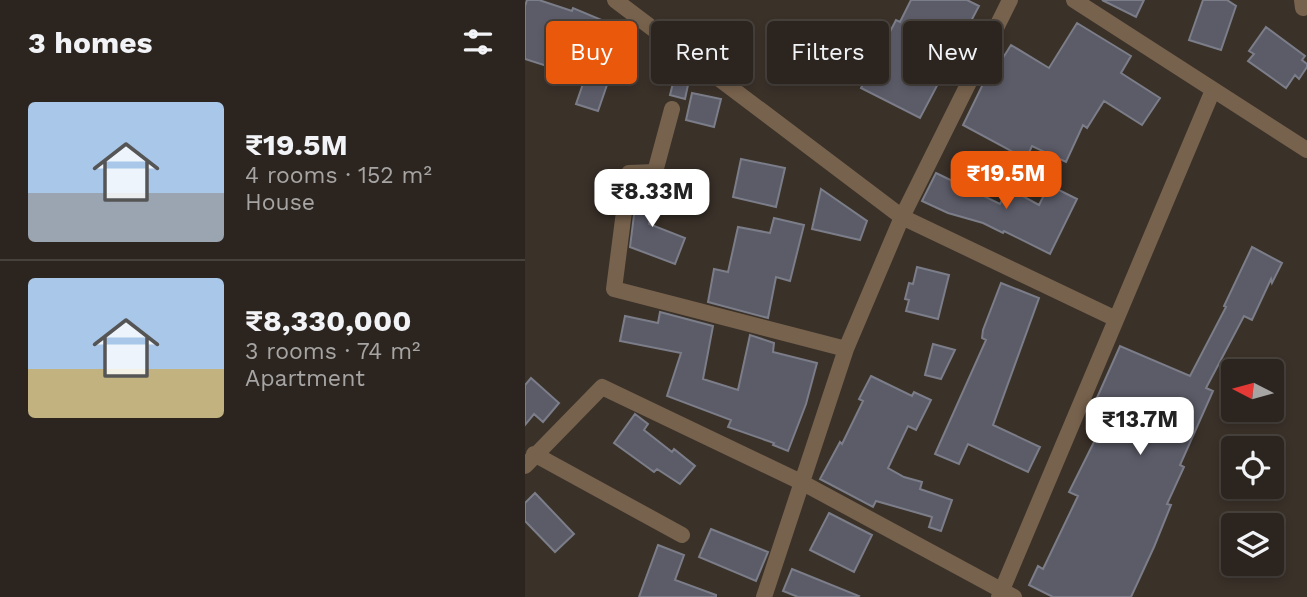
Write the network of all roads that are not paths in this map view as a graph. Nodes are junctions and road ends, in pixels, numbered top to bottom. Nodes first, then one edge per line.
1 (615, 0) edge
2 (1010, 0) edge
3 (1074, 0) edge
4 (1213, 90) junction
5 (672, 109) dead end
6 (1307, 150) edge
7 (902, 217) junction
8 (1116, 319) junction
9 (846, 349) junction
10 (530, 460) edge
11 (803, 484) junction
12 (682, 535) dead end
13 (1005, 595) edge
14 (764, 597) edge

1 - 7 street
2 - 7 street
3 - 4 street
4 - 6 street
4 - 8 street
5 - 9 street
7 - 8 street
7 - 9 street
8 - 13 street
9 - 11 street
10 - 11 street
10 - 12 street
11 - 13 street
11 - 14 street

